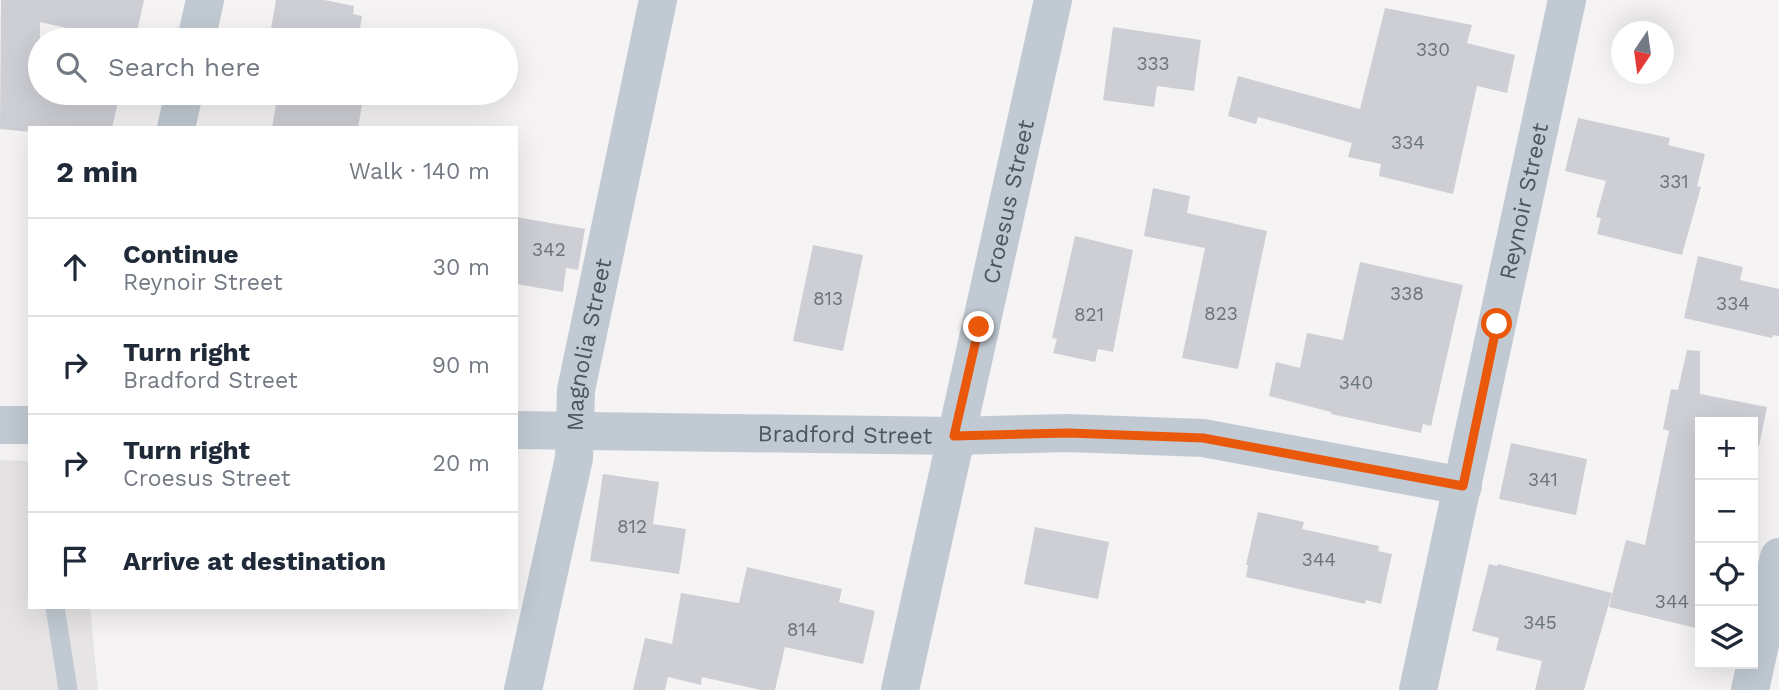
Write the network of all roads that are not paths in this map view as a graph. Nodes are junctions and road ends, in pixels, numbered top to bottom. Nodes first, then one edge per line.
1 (205, 0) edge
2 (658, 0) edge
3 (1053, 0) edge
4 (1567, 0) edge
5 (199, 28) edge
6 (181, 105) edge
7 (176, 126) edge
8 (0, 425) edge
9 (28, 425) edge
10 (518, 430) edge
11 (573, 431) junction
12 (954, 436) junction
13 (1463, 486) junction
14 (1779, 557) edge
15 (55, 609) edge
16 (68, 690) edge
17 (523, 690) edge
18 (900, 690) edge
19 (1418, 690) edge
20 (1750, 690) edge

1 - 5 street
2 - 11 street, Magnolia Street
3 - 12 street, Croesus Street
4 - 13 street, Reynoir Street
6 - 7 street
8 - 9 street
10 - 11 street, Bradford Street
11 - 12 street, Bradford Street
11 - 17 street, Magnolia Street
12 - 13 street, Bradford Street
12 - 18 street, Croesus Street
13 - 19 street, Reynoir Street
14 - 20 street
15 - 16 lane

